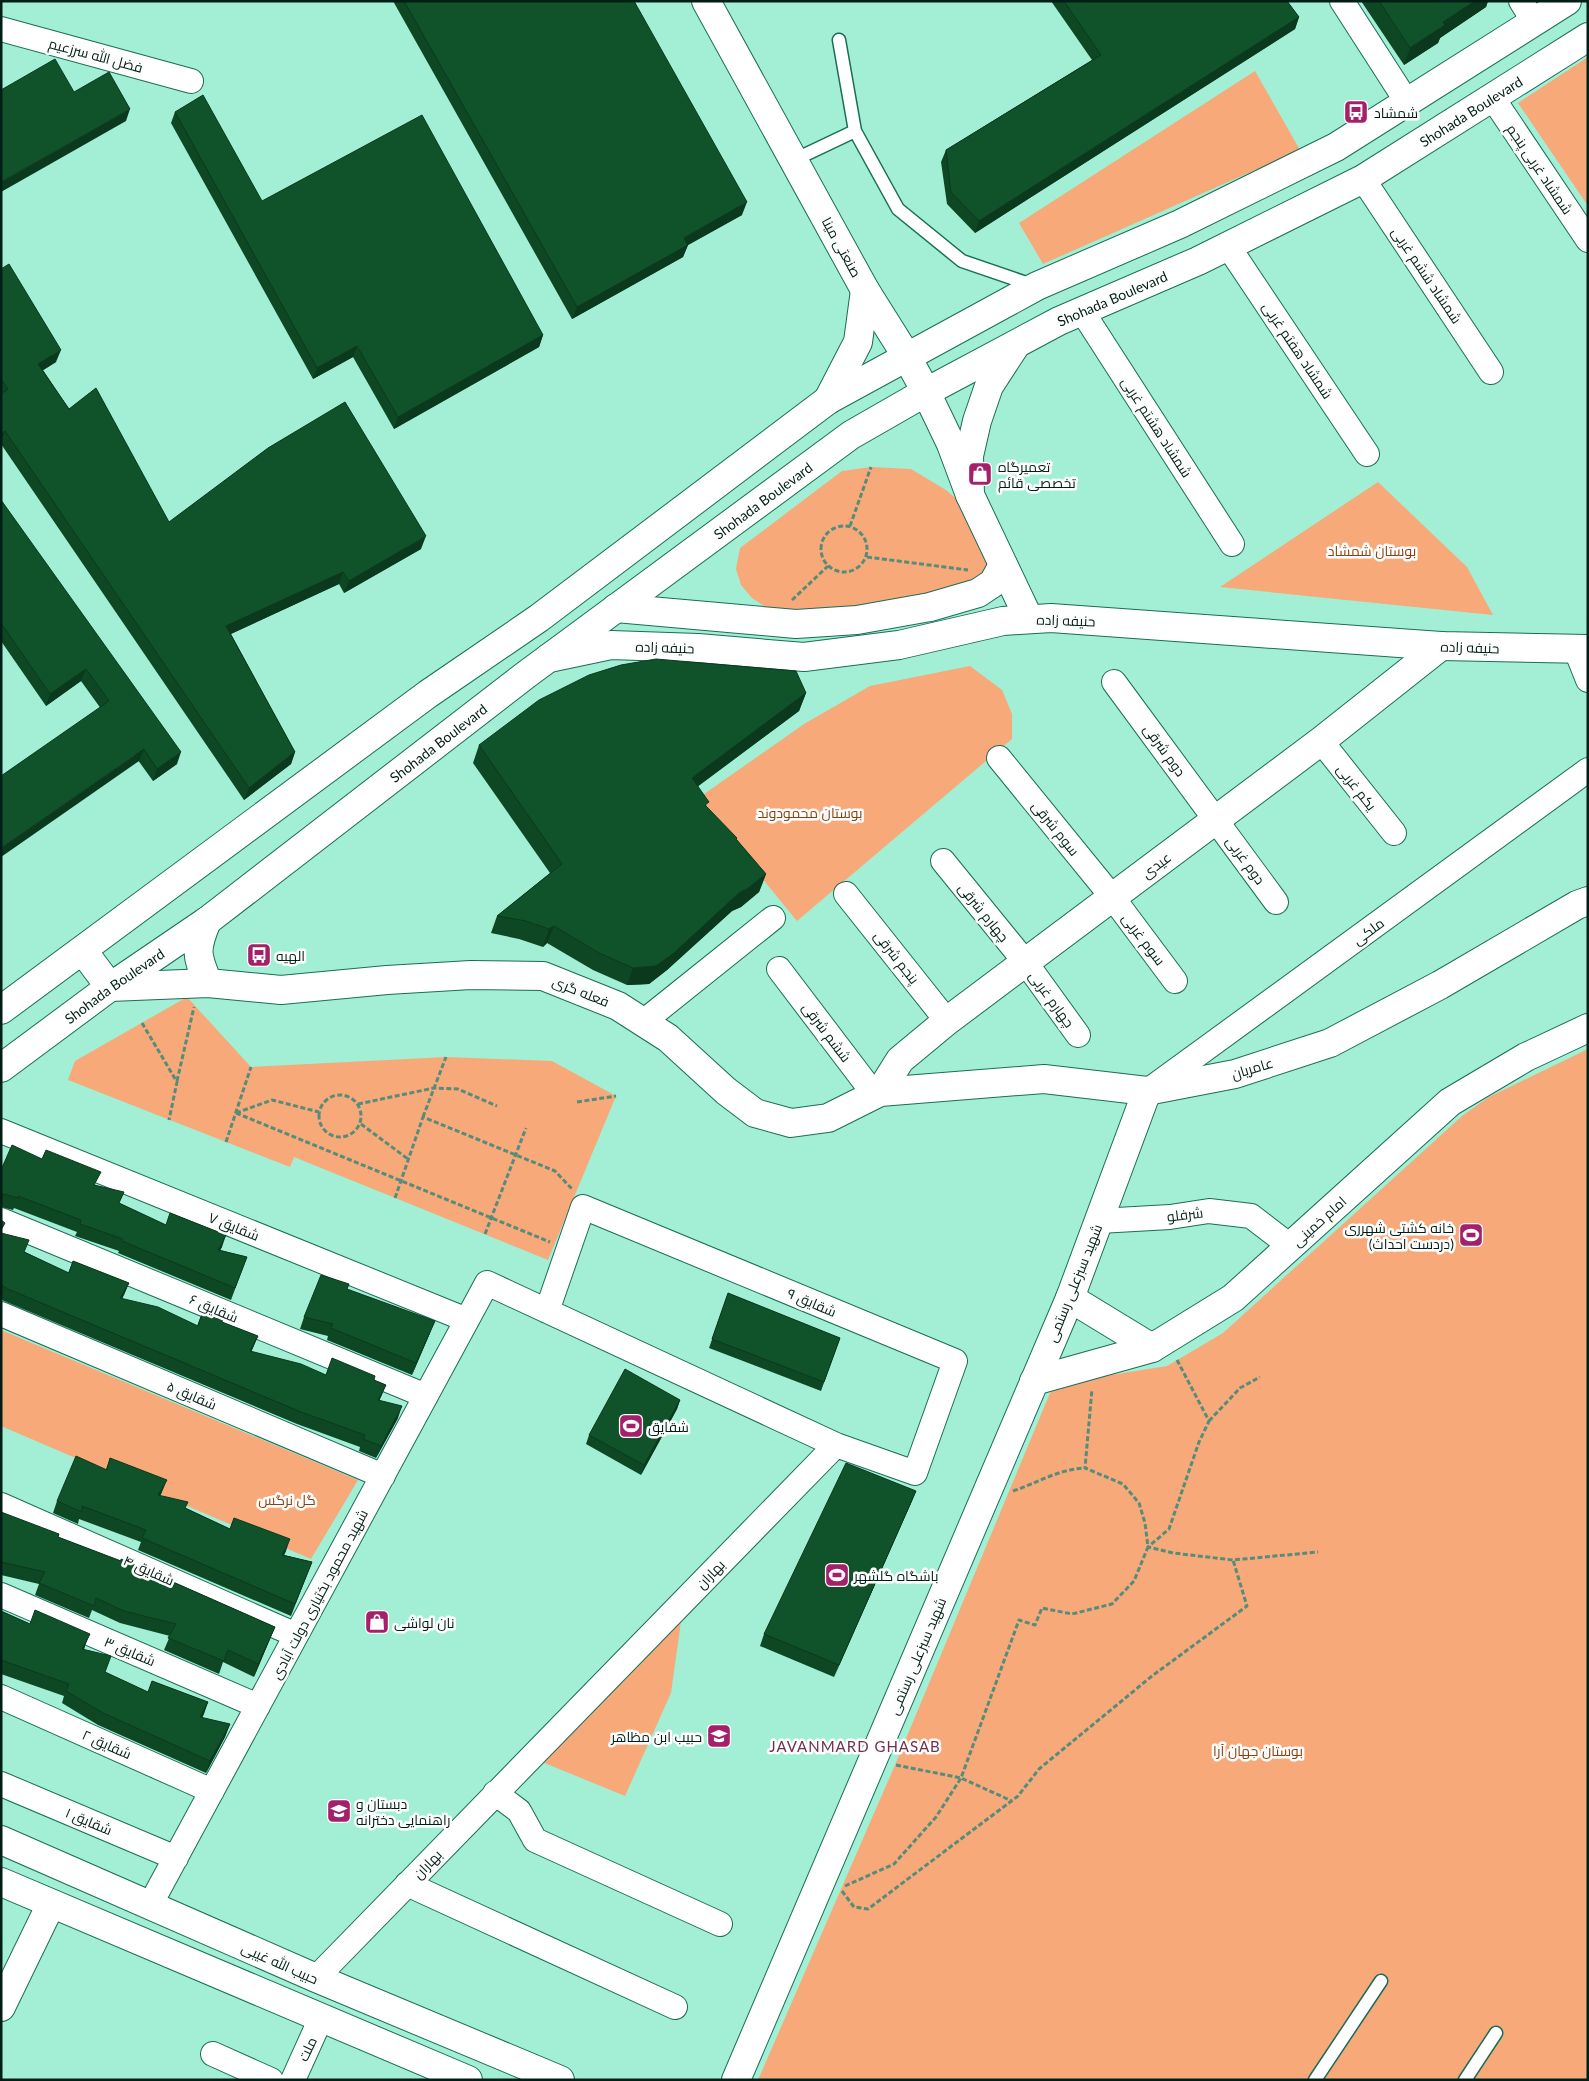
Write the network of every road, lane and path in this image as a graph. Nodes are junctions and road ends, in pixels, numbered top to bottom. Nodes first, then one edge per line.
1 (706, 1) edge
2 (1342, 1) edge
3 (1567, 1) edge
4 (1527, 12) edge
5 (1, 29) edge
6 (1588, 37) edge
7 (839, 40) dead end
8 (192, 81) dead end
9 (1492, 97) junction
10 (1407, 102) junction
11 (855, 131) junction
12 (794, 160) junction
13 (1363, 179) junction
14 (1588, 240) edge
15 (1228, 246) junction
16 (1037, 286) junction
17 (865, 290) junction
18 (1082, 311) junction
19 (1016, 345) junction
20 (907, 357) junction
21 (1491, 372) dead end
22 (926, 392) junction
23 (828, 400) junction
24 (1367, 454) dead end
25 (871, 467) dead end
26 (970, 495) junction
27 (850, 526) junction
28 (1232, 544) dead end
29 (867, 557) junction
30 (1003, 565) junction
31 (828, 566) junction
32 (974, 571) dead end
33 (787, 604) dead end
34 (616, 608) junction
35 (1029, 619) junction
36 (1441, 646) junction
37 (1582, 650) edge
38 (549, 658) junction
39 (1588, 680) edge
40 (1114, 682) dead end
41 (1321, 741) junction
42 (999, 758) dead end
43 (1588, 770) edge
44 (1215, 818) junction
45 (1394, 833) dead end
46 (943, 861) dead end
47 (846, 894) dead end
48 (1113, 898) junction
49 (1588, 901) edge
50 (1276, 902) dead end
51 (773, 918) dead end
52 (207, 921) junction
53 (84, 951) junction
54 (1026, 963) junction
55 (779, 970) dead end
56 (1175, 981) dead end
57 (110, 987) junction
58 (201, 994) junction
59 (1, 1010) edge
60 (947, 1021) junction
61 (643, 1022) junction
62 (142, 1023) dead end
63 (1588, 1028) edge
64 (1078, 1035) dead end
65 (446, 1057) dead end
66 (251, 1067) dead end
67 (1, 1068) edge
68 (177, 1082) junction
69 (434, 1088) junction
70 (1147, 1091) junction
71 (877, 1093) junction
72 (616, 1096) dead end
73 (577, 1102) dead end
74 (358, 1104) junction
75 (497, 1106) dead end
76 (319, 1112) junction
77 (236, 1113) junction
78 (423, 1117) junction
79 (169, 1120) dead end
80 (360, 1123) junction
81 (526, 1128) dead end
82 (1, 1131) edge
83 (226, 1142) dead end
84 (516, 1154) junction
85 (408, 1159) junction
86 (401, 1180) junction
87 (576, 1193) dead end
88 (395, 1198) dead end
89 (492, 1218) junction
90 (1, 1220) edge
91 (1099, 1221) junction
92 (486, 1234) dead end
93 (554, 1244) dead end
94 (1290, 1246) junction
95 (1070, 1298) junction
96 (547, 1311) junction
97 (1, 1314) edge
98 (467, 1320) junction
99 (1152, 1348) junction
100 (1177, 1360) dead end
101 (1260, 1377) dead end
102 (1034, 1381) junction
103 (1092, 1388) dead end
104 (426, 1396) junction
105 (1209, 1421) junction
106 (836, 1444) junction
107 (1085, 1468) junction
108 (383, 1476) junction
109 (1009, 1493) dead end
110 (1, 1505) edge
111 (1148, 1547) junction
112 (1318, 1552) dead end
113 (1233, 1560) junction
114 (1, 1595) edge
115 (296, 1636) junction
116 (1, 1697) edge
117 (258, 1706) junction
118 (895, 1765) dead end
119 (961, 1778) junction
120 (1, 1784) edge
121 (212, 1791) junction
122 (495, 1793) junction
123 (1012, 1800) junction
124 (1, 1840) edge
125 (176, 1858) junction
126 (1, 1882) edge
127 (407, 1884) junction
128 (52, 1904) junction
129 (150, 1905) junction
130 (720, 1924) dead end
131 (316, 1978) junction
132 (1380, 1981) dead end
133 (1, 2006) edge
134 (675, 2007) dead end
135 (322, 2018) junction
136 (1496, 2033) dead end
137 (213, 2054) dead end
138 (271, 2080) edge
139 (293, 2080) edge
140 (468, 2080) edge
141 (560, 2080) edge
142 (736, 2080) edge
143 (1315, 2080) edge
144 (1465, 2080) edge

1 - 12 street, صنعتی مینا
2 - 10 street
3 - 4 street
4 - 10 street
5 - 8 street, فضل الله سرزعیم
6 - 9 street, Shohada Boulevard
7 - 11 lane
9 - 13 street, Shohada Boulevard
9 - 14 street, شمشاد غربی پنجم
10 - 16 street
11 - 12 lane
11 - 16 lane
12 - 17 street, صنعتی مینا
13 - 15 street, Shohada Boulevard
13 - 21 street, شمشاد ششم غربی
15 - 18 street, Shohada Boulevard
15 - 24 street, شمشاد هفتم غربی
16 - 20 street
17 - 20 street, صنعتی مینا
17 - 23 street
18 - 19 street, Shohada Boulevard
18 - 28 street, شمشاد هشتم غربی
19 - 22 street, Shohada Boulevard
19 - 26 street
20 - 22 street, صنعتی مینا
20 - 23 street
22 - 26 street, صنعتی مینا
22 - 34 street, Shohada Boulevard
23 - 53 street
25 - 27 path
26 - 30 street, صنعتی مینا
27 - 29 path
27 - 31 path
29 - 31 path
29 - 32 path
30 - 34 street
30 - 35 street, صنعتی مینا
31 - 33 path
34 - 38 street, Shohada Boulevard
35 - 36 street, حنیفه زاده
35 - 38 street, حنیفه زاده
36 - 37 street, حنیفه زاده
36 - 41 street, عیدی
37 - 39 street
38 - 52 street, Shohada Boulevard
40 - 44 street, دوم شرقی
41 - 44 street, عیدی
41 - 45 street, یکم غربی
42 - 48 street, سوم شرقی
43 - 70 street, ملکی
44 - 48 street, عیدی
44 - 50 street, دوم غربی
46 - 54 street, چهارم شرقی
47 - 60 street, پنجم شرقی
48 - 54 street, عیدی
48 - 56 street, سوم غربی
49 - 70 street, عامریان
51 - 61 street
52 - 57 street, Shohada Boulevard
52 - 58 street
53 - 57 street
53 - 59 street
54 - 60 street, عیدی
54 - 64 street, چهارم غربی
55 - 71 street, ششم شرقی
57 - 58 street, فعله گری
57 - 67 street, Shohada Boulevard
58 - 61 street, فعله گری
58 - 68 path
60 - 71 street, عیدی
61 - 71 street, فعله گری
62 - 68 path
63 - 94 street, امام خمینی
65 - 69 path
66 - 77 path
68 - 79 path
69 - 74 path
69 - 75 path
69 - 78 path
70 - 71 street, عامریان
70 - 91 street, شهید سبزعلی رستمی
72 - 73 path
74 - 76 path
74 - 80 path
76 - 77 path
76 - 80 path
77 - 83 path
77 - 86 path
78 - 84 path
78 - 85 path
80 - 85 path
81 - 84 path
82 - 98 street, شقایق ۷
84 - 87 path
84 - 89 path
85 - 86 path
86 - 88 path
86 - 89 path
89 - 92 path
89 - 93 path
90 - 104 street, شقایق ۶
91 - 94 street, شرفلو
91 - 95 street, شهید سبزعلی رستمی
94 - 99 street, امام خمینی
95 - 99 street
95 - 102 street, شهید سبزعلی رستمی
96 - 98 street, شهید محمود بختیاری دولت آبادی
96 - 106 street
96 - 106 street, شقایق ۹
97 - 108 street, شقایق ۵
98 - 104 street, شهید محمود بختیاری دولت آبادی
99 - 102 street, امام خمینی
100 - 105 path
101 - 105 path
102 - 142 street, شهید سبزعلی رستمی
103 - 107 path
104 - 108 street, شهید محمود بختیاری دولت آبادی
105 - 111 path
106 - 122 street, بهاران
107 - 109 path
107 - 111 path
108 - 115 street, شهید محمود بختیاری دولت آبادی
110 - 115 street, شقایق ۴
111 - 113 path
111 - 119 path
112 - 113 path
113 - 123 path
114 - 117 street, شقایق ۳
115 - 117 street, شهید محمود بختیاری دولت آبادی
116 - 121 street, شقایق ۲
117 - 121 street, شهید محمود بختیاری دولت آبادی
118 - 119 path
119 - 123 path
119 - 123 path
120 - 125 street, شقایق ۱
121 - 125 street, شهید محمود بختیاری دولت آبادی
122 - 127 street, بهاران
122 - 130 street
124 - 129 street, حبیب الله غیبی
125 - 129 street, شهید محمود بختیاری دولت آبادی
126 - 128 street
127 - 131 street, بهاران
127 - 134 street
128 - 133 street
128 - 135 street
129 - 131 street, حبیب الله غیبی
131 - 141 street, حبیب الله غیبی
132 - 143 lane
135 - 139 street, ملت
135 - 140 street
136 - 144 lane
137 - 138 street

